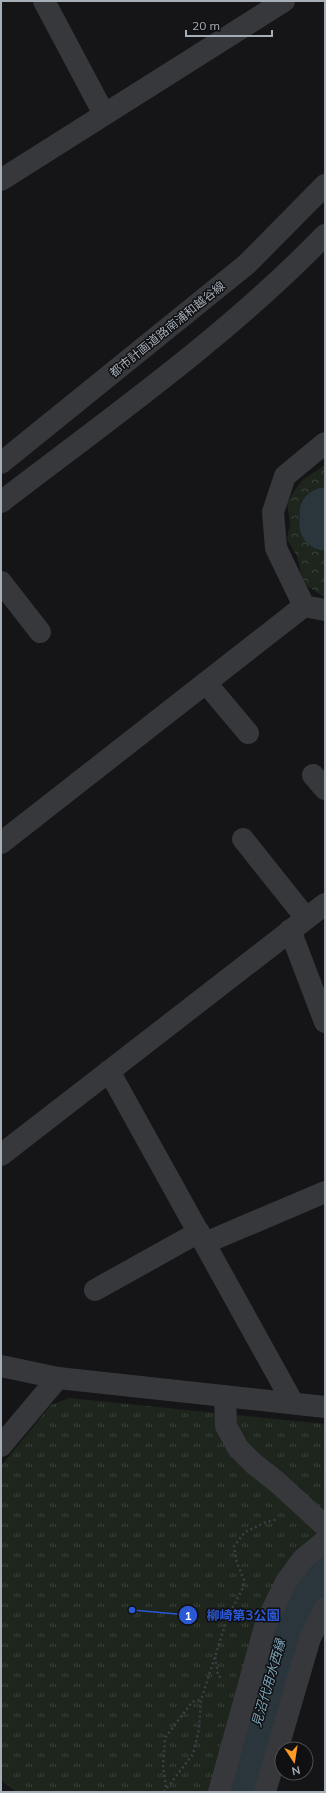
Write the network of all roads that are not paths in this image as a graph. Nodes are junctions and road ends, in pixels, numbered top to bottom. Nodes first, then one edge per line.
1 (44, 1) edge
2 (284, 1) edge
3 (104, 114) junction
4 (1, 180) edge
5 (325, 185) edge
6 (325, 235) edge
7 (325, 443) edge
8 (1, 463) edge
9 (1, 502) edge
10 (1, 582) edge
11 (315, 608) edge
12 (40, 632) dead end
13 (206, 682) junction
14 (248, 733) dead end
15 (243, 839) dead end
16 (1, 843) edge
17 (325, 904) edge
18 (298, 924) junction
19 (325, 1022) edge
20 (110, 1070) junction
21 (1, 1156) edge
22 (325, 1192) edge
23 (202, 1238) junction
24 (95, 1290) dead end
25 (1, 1366) edge
26 (58, 1378) junction
27 (224, 1396) junction
28 (293, 1403) junction
29 (325, 1407) edge
30 (1, 1446) edge
31 (325, 1526) edge
32 (325, 1541) edge
33 (325, 1608) edge
34 (219, 1792) edge
35 (265, 1792) edge

1 - 3 street
2 - 3 street
3 - 4 street
5 - 8 street, 都市計画道路南浦和越谷線
6 - 9 street
7 - 11 street
10 - 12 street
11 - 13 street
13 - 14 street
13 - 16 street
15 - 18 street
17 - 18 street
18 - 19 street
18 - 20 street
20 - 21 street
20 - 23 street
22 - 23 street
23 - 24 street
23 - 28 street
25 - 26 street
26 - 27 street
26 - 30 street
27 - 28 street
27 - 31 street
28 - 29 street
32 - 34 street
33 - 35 street

